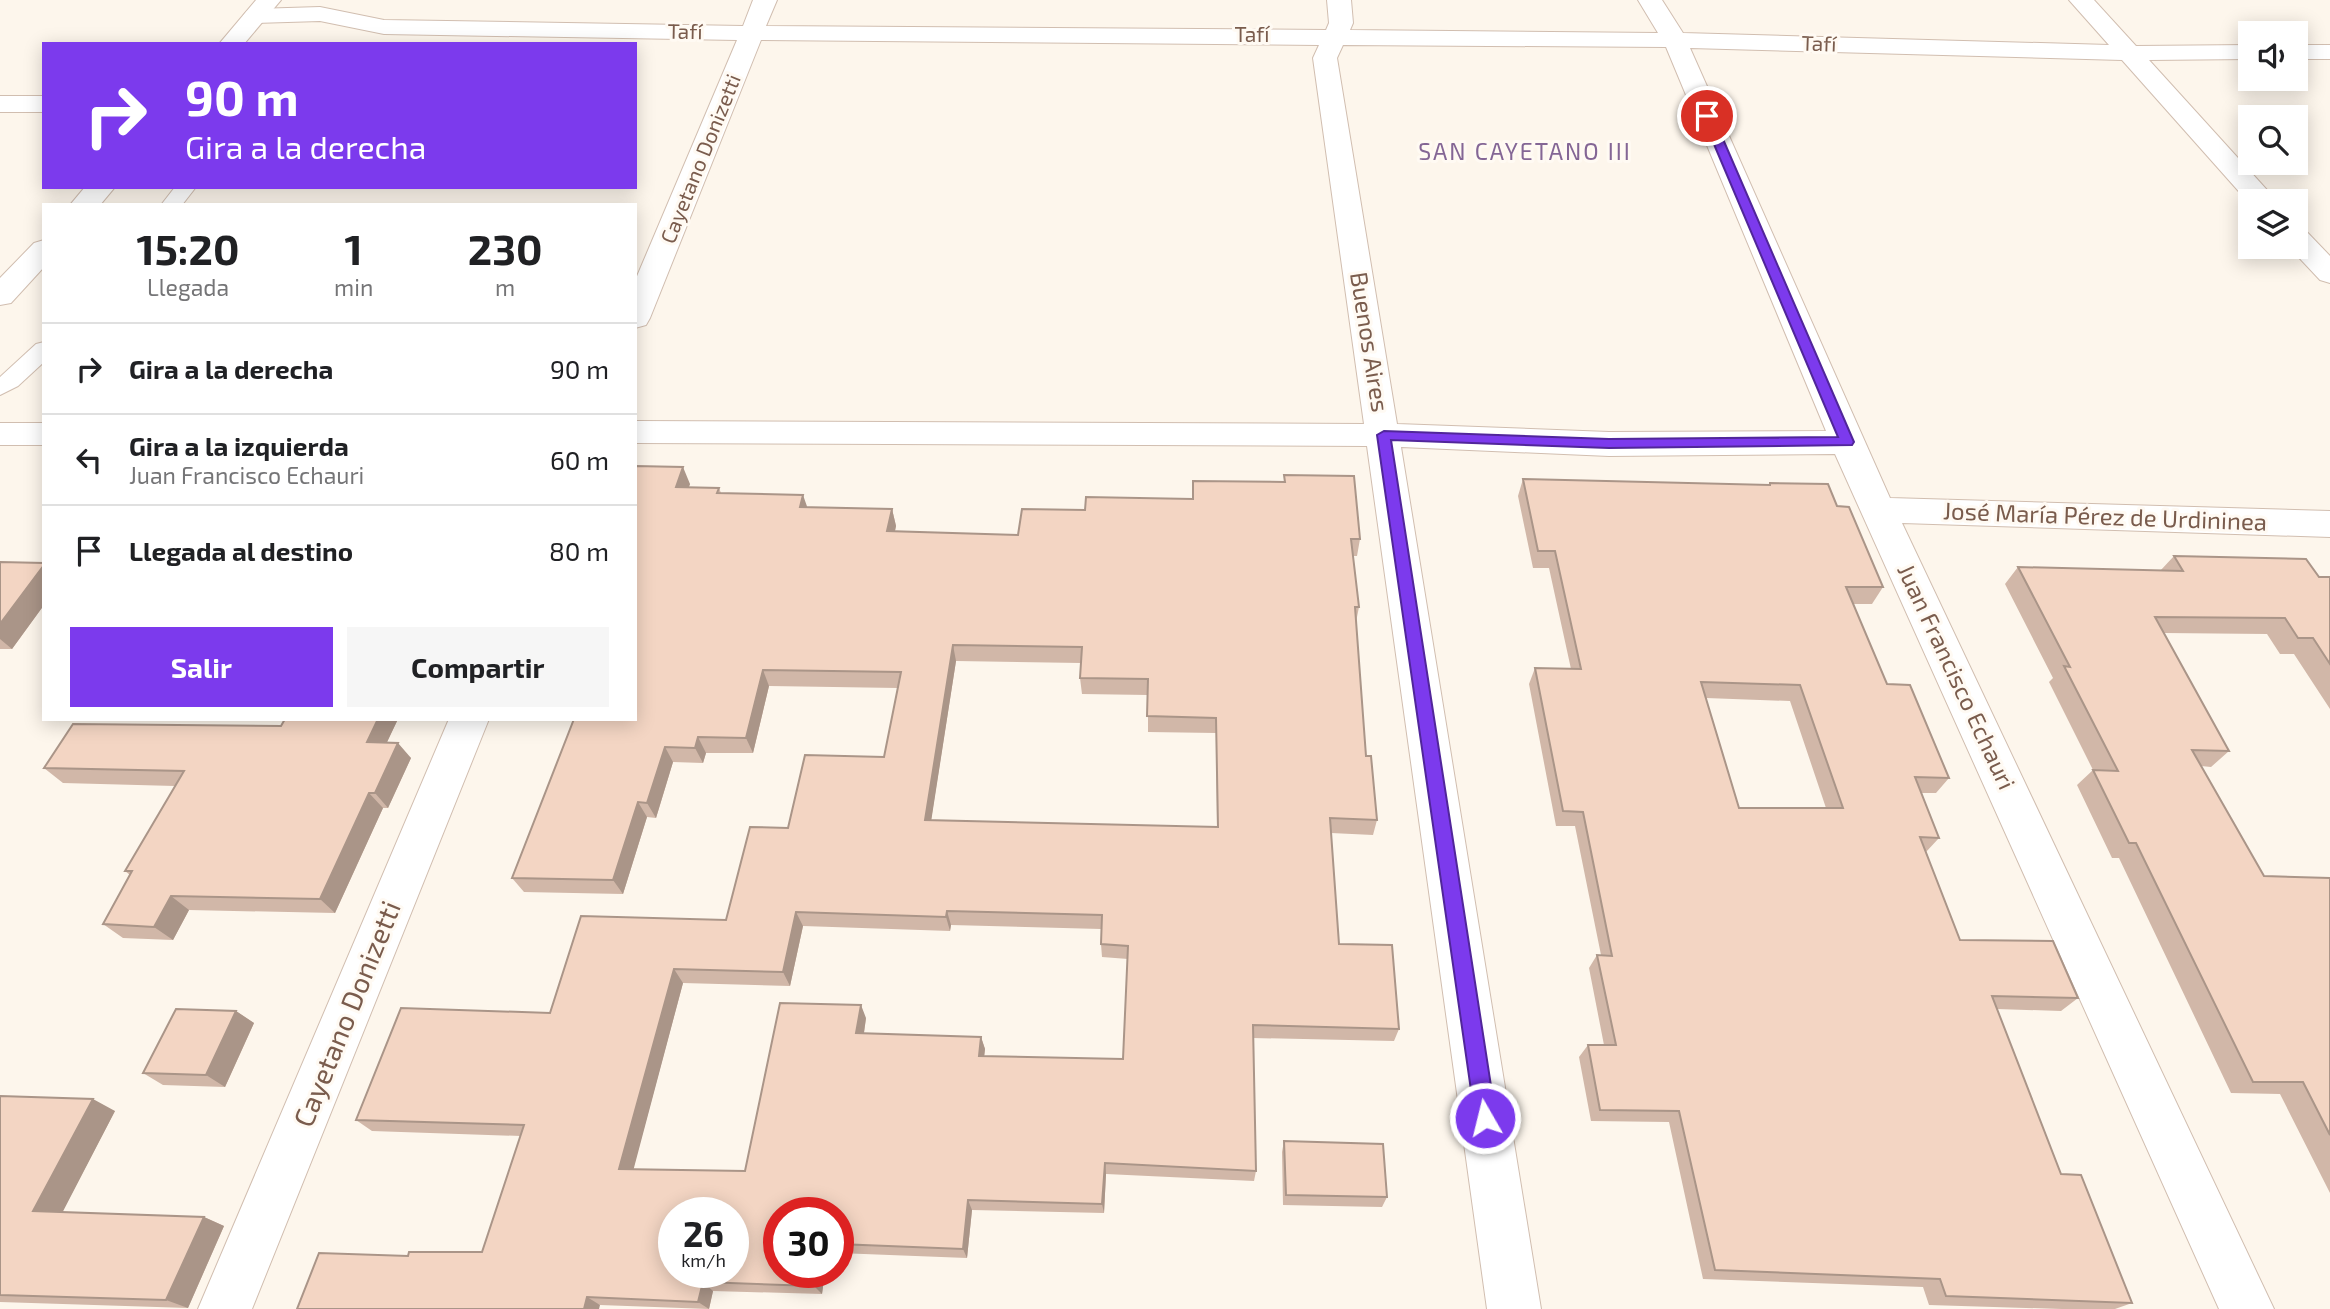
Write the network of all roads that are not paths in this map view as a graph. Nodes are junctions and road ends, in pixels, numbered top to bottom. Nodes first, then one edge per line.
1 (342, 0) edge
2 (765, 0) edge
3 (1650, 0) edge
4 (2081, 0) edge
5 (262, 8) edge
6 (320, 14) junction
7 (1337, 18) edge
8 (752, 33) junction
9 (1675, 40) junction
10 (233, 42) edge
11 (2238, 52) edge
12 (2308, 52) edge
13 (2330, 52) edge
14 (2128, 53) junction
15 (0, 104) edge
16 (42, 104) edge
17 (99, 189) edge
18 (184, 189) edge
19 (2252, 189) edge
20 (87, 203) edge
21 (173, 203) edge
22 (2308, 250) edge
23 (42, 251) edge
24 (2330, 274) edge
25 (0, 296) edge
26 (637, 313) edge
27 (42, 351) edge
28 (0, 387) edge
29 (637, 432) edge
30 (0, 434) edge
31 (42, 434) edge
32 (1384, 435) junction
33 (1847, 442) junction
34 (1880, 510) junction
35 (2330, 524) edge
36 (468, 721) edge
37 (225, 1309) edge
38 (1514, 1309) edge
39 (2247, 1309) edge

1 - 6 street
2 - 8 street, Cayetano Donizetti
3 - 9 street, Juan Francisco Echauri
4 - 14 street
5 - 6 street, Tafí
5 - 10 street
6 - 8 street, Tafí
7 - 8 street, Tafí
7 - 9 street, Tafí
7 - 32 street, Buenos Aires
8 - 26 street, Cayetano Donizetti
9 - 14 street, Tafí
9 - 33 street, Juan Francisco Echauri
11 - 14 street, Tafí
12 - 13 street
14 - 19 street
15 - 16 street
17 - 20 street
18 - 21 lane
22 - 24 street
23 - 25 street
27 - 28 lane
29 - 32 street
30 - 31 street
32 - 33 street
32 - 38 street, Buenos Aires
33 - 34 street, Juan Francisco Echauri
34 - 35 street, José María Pérez de Urdininea
34 - 39 street, Juan Francisco Echauri
36 - 37 street, Cayetano Donizetti

